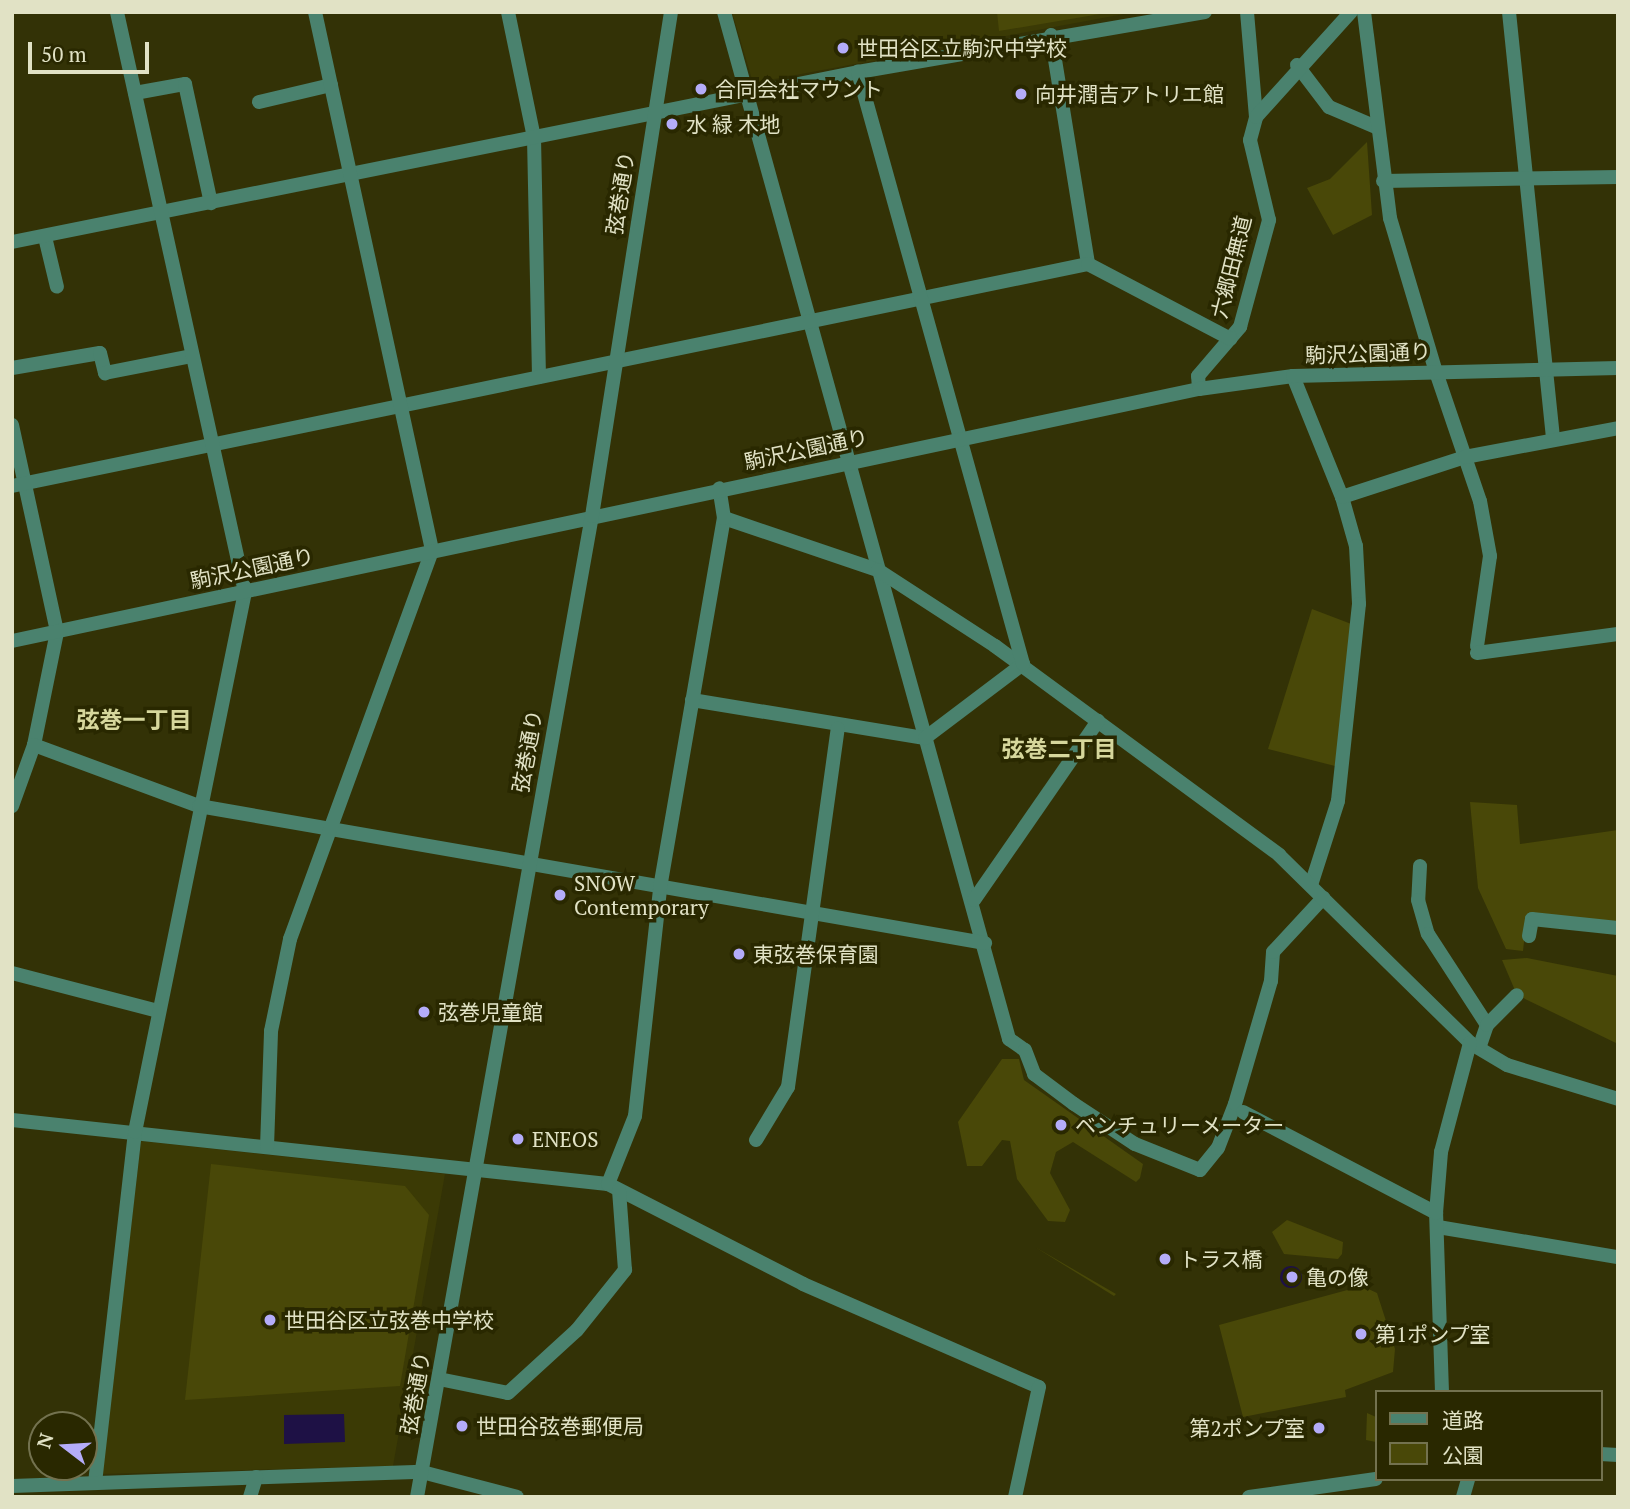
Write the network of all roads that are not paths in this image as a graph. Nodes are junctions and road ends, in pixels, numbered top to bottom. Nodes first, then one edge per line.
1 (117, 12) edge
2 (315, 12) edge
3 (508, 12) edge
4 (671, 12) edge
5 (724, 12) edge
6 (1205, 12) edge
7 (1247, 12) edge
8 (1351, 12) edge
9 (1364, 12) edge
10 (1509, 12) edge
11 (1152, 15) edge
12 (1051, 35) junction
13 (1297, 65) junction
14 (858, 72) junction
15 (331, 85) junction
16 (135, 93) junction
17 (748, 94) junction
18 (260, 102) dead end
19 (655, 113) junction
20 (1256, 117) junction
21 (1376, 127) junction
22 (534, 138) junction
23 (351, 175) junction
24 (1527, 177) junction
25 (1618, 177) edge
26 (1383, 181) junction
27 (211, 203) junction
28 (161, 212) junction
29 (45, 237) junction
30 (12, 242) edge
31 (1088, 264) junction
32 (57, 287) dead end
33 (919, 299) junction
34 (810, 322) junction
35 (1231, 339) junction
36 (192, 356) junction
37 (615, 362) junction
38 (12, 368) edge
39 (1618, 368) edge
40 (1545, 370) junction
41 (1436, 372) junction
42 (1293, 376) junction
43 (539, 377) junction
44 (1199, 389) junction
45 (401, 407) junction
46 (12, 425) edge
47 (1618, 429) edge
48 (961, 437) junction
49 (1553, 439) junction
50 (212, 444) junction
51 (1465, 457) junction
52 (847, 462) junction
53 (19, 485) edge
54 (719, 488) junction
55 (1342, 497) junction
56 (592, 516) junction
57 (724, 518) junction
58 (432, 550) junction
59 (878, 570) junction
60 (244, 592) junction
61 (57, 632) junction
62 (1618, 634) edge
63 (12, 642) edge
64 (1023, 664) junction
65 (692, 700) junction
66 (1098, 721) junction
67 (838, 728) junction
68 (925, 738) junction
69 (34, 745) junction
70 (12, 806) edge
71 (199, 806) junction
72 (327, 829) junction
73 (528, 865) junction
74 (1420, 866) dead end
75 (1311, 885) junction
76 (660, 888) junction
77 (1323, 898) junction
78 (974, 900) junction
79 (808, 914) junction
80 (1618, 928) edge
81 (1529, 936) dead end
82 (985, 943) junction
83 (12, 973) edge
84 (1517, 995) dead end
85 (158, 1011) junction
86 (1488, 1025) junction
87 (1474, 1045) junction
88 (1618, 1100) edge
89 (1243, 1112) dead end
90 (12, 1120) edge
91 (135, 1132) junction
92 (756, 1140) dead end
93 (267, 1146) junction
94 (475, 1170) junction
95 (613, 1187) junction
96 (1437, 1220) junction
97 (1618, 1257) edge
98 (439, 1379) junction
99 (1443, 1390) edge
100 (422, 1472) junction
101 (256, 1477) junction
102 (1374, 1479) edge
103 (94, 1483) junction
104 (12, 1486) edge
105 (250, 1497) edge
106 (417, 1497) edge
107 (517, 1497) edge
108 (1015, 1497) edge
109 (1249, 1497) edge

1 - 16 street
2 - 15 street
3 - 22 street
4 - 19 street, 弦巻通り
5 - 17 street
6 - 11 street
7 - 20 street, 六郷田無道
8 - 13 street
9 - 21 street
10 - 24 street
11 - 12 street
12 - 14 street
12 - 31 street
13 - 20 street
13 - 21 street
14 - 17 street
14 - 33 street
15 - 18 street
15 - 23 street
16 - 27 street
16 - 28 street
17 - 19 street
17 - 34 street
19 - 22 street
19 - 37 street, 弦巻通り
20 - 35 street, 六郷田無道
21 - 26 street
22 - 23 street
22 - 43 street
23 - 27 street
23 - 45 street
24 - 25 street
24 - 26 street
24 - 40 street
26 - 41 street
27 - 28 street
28 - 29 street
28 - 36 street
29 - 30 street
29 - 32 street
31 - 33 street
31 - 35 street
33 - 34 street
33 - 48 street
34 - 37 street
34 - 52 street
35 - 44 street, 六郷田無道
36 - 38 street
36 - 50 street
37 - 43 street
37 - 56 street, 弦巻通り
39 - 40 street, 駒沢公園通り
40 - 41 street, 駒沢公園通り
40 - 49 street
41 - 42 street, 駒沢公園通り
41 - 51 street
42 - 44 street, 駒沢公園通り
42 - 55 street
43 - 45 street
44 - 48 street, 駒沢公園通り
45 - 50 street
45 - 58 street
46 - 53 street
47 - 49 street
48 - 52 street, 駒沢公園通り
48 - 64 street
49 - 51 street
50 - 53 street
50 - 60 street
51 - 55 street
51 - 62 street
52 - 54 street, 駒沢公園通り
52 - 59 street
53 - 61 street
54 - 56 street, 駒沢公園通り
54 - 57 street
55 - 75 street
56 - 58 street, 駒沢公園通り
56 - 73 street, 弦巻通り
57 - 59 street
57 - 65 street
58 - 60 street, 駒沢公園通り
58 - 72 street
59 - 64 street
59 - 68 street
60 - 61 street, 駒沢公園通り
60 - 71 street
61 - 63 street, 駒沢公園通り
61 - 69 street
64 - 66 street
64 - 68 street
65 - 67 street
65 - 76 street
66 - 75 street
66 - 78 street
67 - 68 street
67 - 79 street
68 - 78 street
69 - 70 street
69 - 71 street
71 - 72 street
71 - 85 street
72 - 73 street
72 - 93 street
73 - 76 street
73 - 94 street, 弦巻通り
74 - 86 street
75 - 77 street
76 - 79 street
76 - 95 street
77 - 82 street
77 - 87 street
78 - 82 street
79 - 82 street
79 - 92 street
80 - 81 street
83 - 85 street
84 - 86 street
85 - 91 street
86 - 87 street
87 - 88 street
87 - 96 street
89 - 96 street
90 - 91 street
91 - 93 street
91 - 103 street
93 - 94 street
94 - 95 street
94 - 98 street, 弦巻通り
95 - 98 street
95 - 108 street
96 - 97 street
96 - 99 street
98 - 100 street, 弦巻通り
100 - 101 street
100 - 106 street, 弦巻通り
100 - 107 street
101 - 103 street
101 - 105 street
102 - 109 street
103 - 104 street

